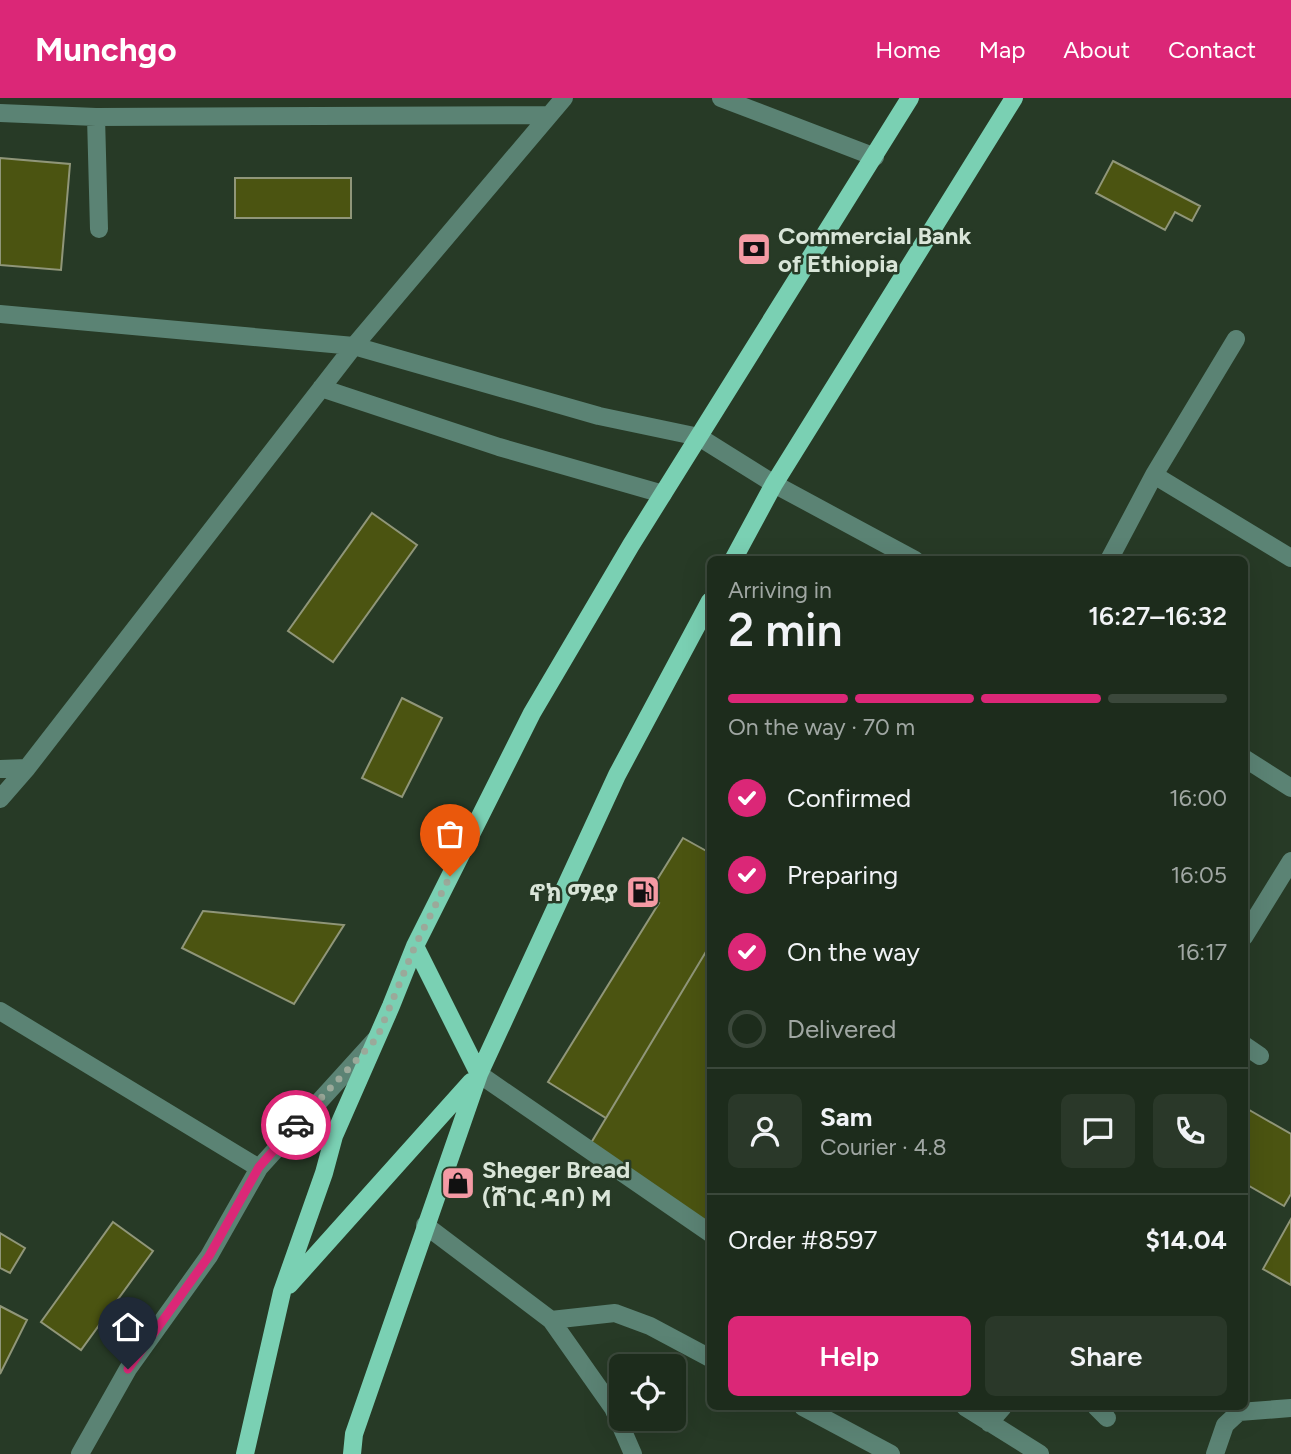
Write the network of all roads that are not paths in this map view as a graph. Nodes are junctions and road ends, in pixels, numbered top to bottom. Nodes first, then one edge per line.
1 (564, 98) edge
2 (721, 98) edge
3 (910, 98) edge
4 (1014, 98) edge
5 (0, 113) edge
6 (547, 115) junction
7 (96, 117) junction
8 (875, 157) junction
9 (99, 229) dead end
10 (0, 314) edge
11 (1236, 339) dead end
12 (354, 346) junction
13 (321, 388) junction
14 (699, 437) junction
15 (1154, 475) junction
16 (774, 484) junction
17 (663, 494) junction
18 (735, 556) edge
19 (908, 556) edge
20 (1111, 556) edge
21 (1291, 558) edge
22 (707, 607) edge
23 (1248, 761) edge
24 (27, 768) junction
25 (0, 769) edge
26 (1291, 788) edge
27 (0, 799) edge
28 (1291, 861) edge
29 (1248, 931) edge
30 (415, 946) junction
31 (0, 1011) edge
32 (377, 1038) junction
33 (1248, 1048) edge
34 (1260, 1056) dead end
35 (478, 1074) junction
36 (259, 1167) junction
37 (425, 1225) junction
38 (707, 1231) edge
39 (282, 1292) junction
40 (551, 1320) junction
41 (707, 1356) edge
42 (1291, 1408) edge
43 (809, 1410) edge
44 (970, 1410) edge
45 (1000, 1410) edge
46 (989, 1423) junction
47 (635, 1451) edge
48 (80, 1454) edge
49 (245, 1454) edge
50 (352, 1454) edge
51 (891, 1454) edge
52 (1040, 1454) edge
53 (1215, 1454) edge

1 - 6 street
2 - 8 street
3 - 8 main road
4 - 16 main road
5 - 7 street
6 - 7 street
6 - 12 street
7 - 9 street
8 - 14 main road
10 - 12 street
11 - 15 street
12 - 13 street
12 - 14 street
13 - 17 street
13 - 24 street
14 - 16 street
14 - 17 main road
15 - 20 street
15 - 21 street
16 - 18 main road
16 - 19 street
17 - 30 main road
22 - 35 main road
23 - 26 street
24 - 25 street
24 - 27 street
28 - 29 street
30 - 32 main road
30 - 35 main road
31 - 36 street
32 - 36 street
32 - 39 main road
33 - 34 street
35 - 37 main road
35 - 38 street
35 - 39 main road
36 - 48 street
37 - 40 street
37 - 50 main road
39 - 49 main road
40 - 41 street
40 - 47 street
42 - 53 street
43 - 51 street
44 - 46 street
45 - 46 street
46 - 52 street

